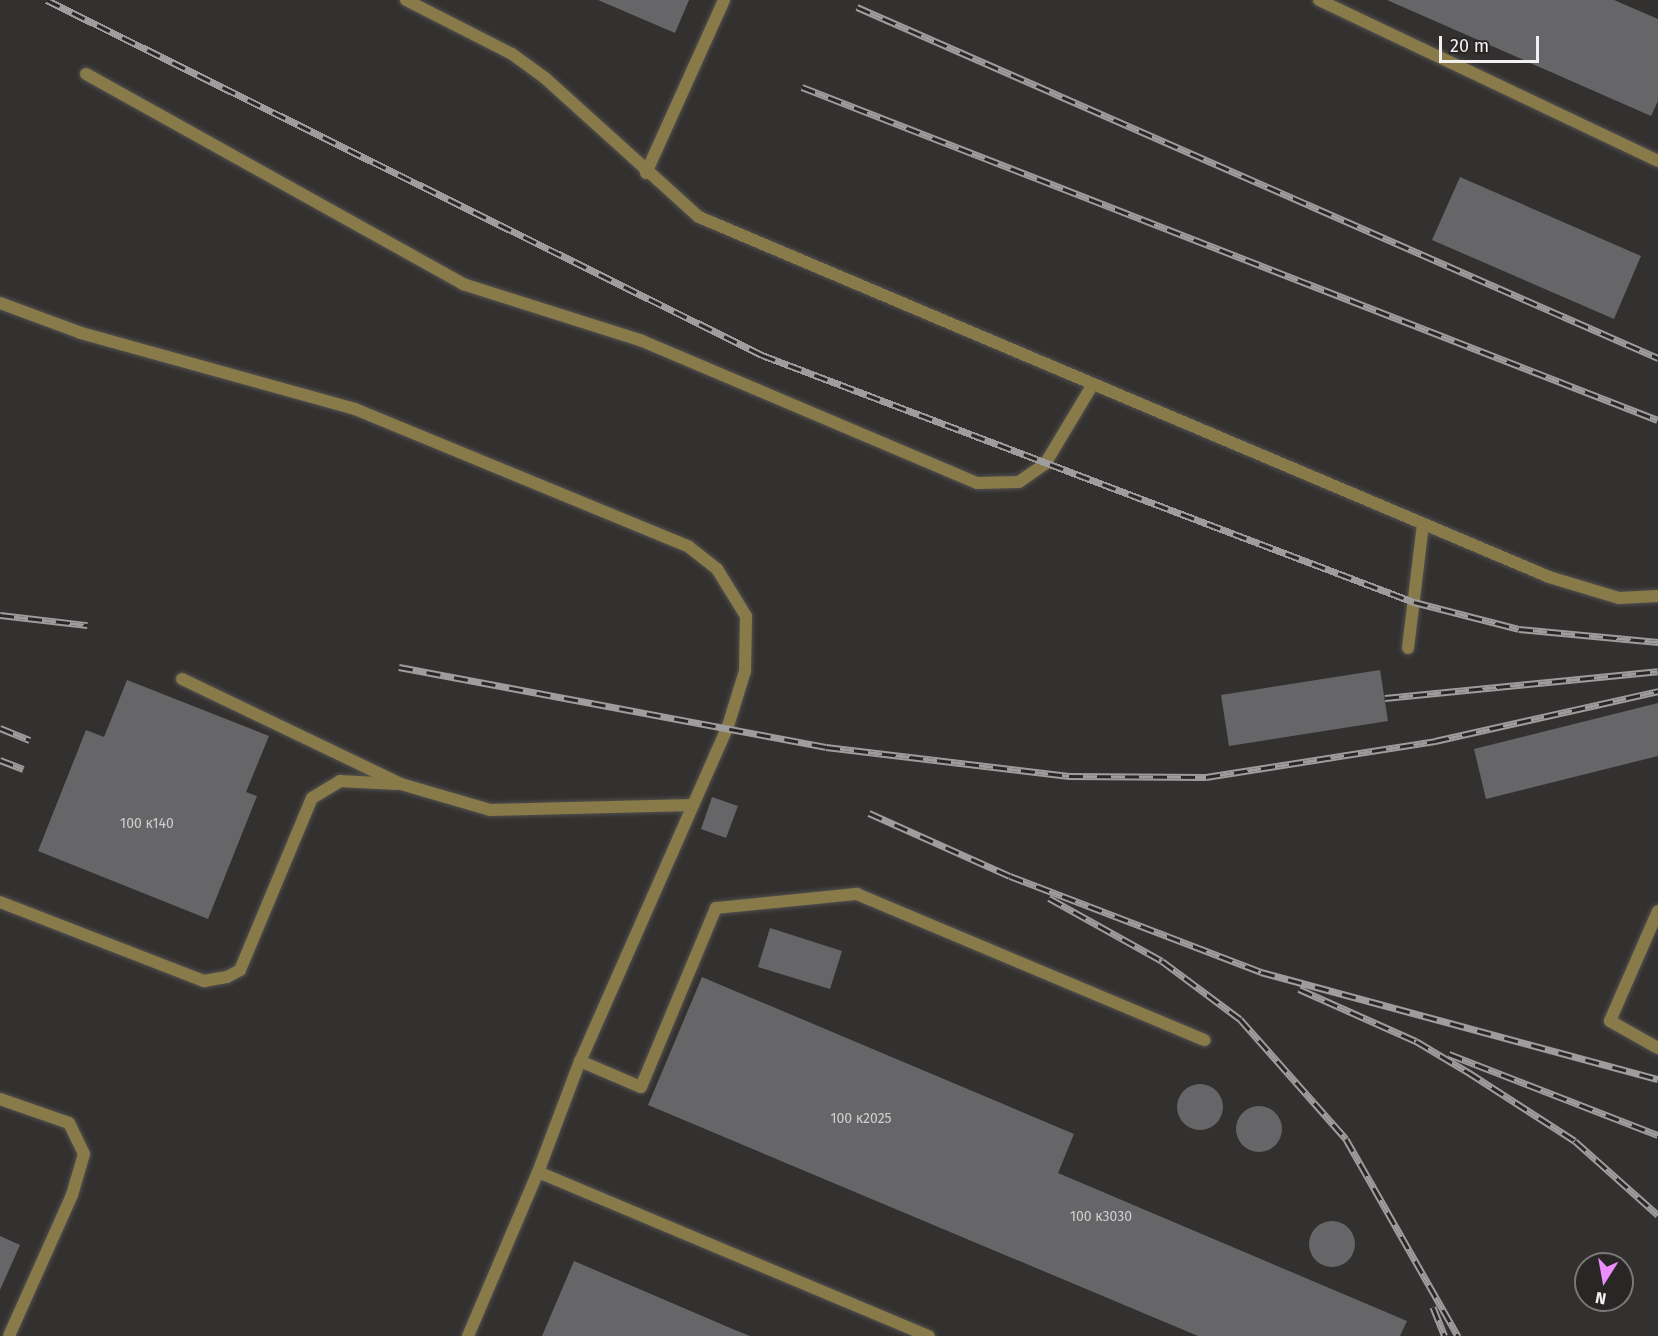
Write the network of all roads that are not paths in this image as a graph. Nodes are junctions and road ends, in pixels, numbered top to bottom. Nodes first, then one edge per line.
1 (406, 0) edge
2 (724, 0) edge
3 (1319, 0) edge
4 (86, 74) dead end
5 (1658, 161) edge
6 (646, 173) junction
7 (0, 303) edge
8 (1093, 384) junction
9 (1423, 524) junction
10 (1658, 596) edge
11 (1408, 648) dead end
12 (182, 679) dead end
13 (401, 784) junction
14 (693, 805) junction
15 (0, 902) edge
16 (1658, 911) edge
17 (1205, 1040) dead end
18 (1658, 1048) edge
19 (580, 1061) junction
20 (0, 1099) edge
21 (538, 1172) junction
22 (9, 1336) edge
23 (468, 1336) edge
24 (929, 1336) edge

1 - 6 lane
2 - 6 lane
3 - 5 lane
4 - 8 lane
6 - 8 lane
7 - 14 lane
8 - 9 lane
9 - 10 lane
9 - 11 lane
12 - 13 lane
13 - 14 lane
13 - 15 lane
14 - 19 lane
16 - 18 lane
17 - 19 lane
19 - 21 lane
20 - 22 lane
21 - 23 lane
21 - 24 lane

